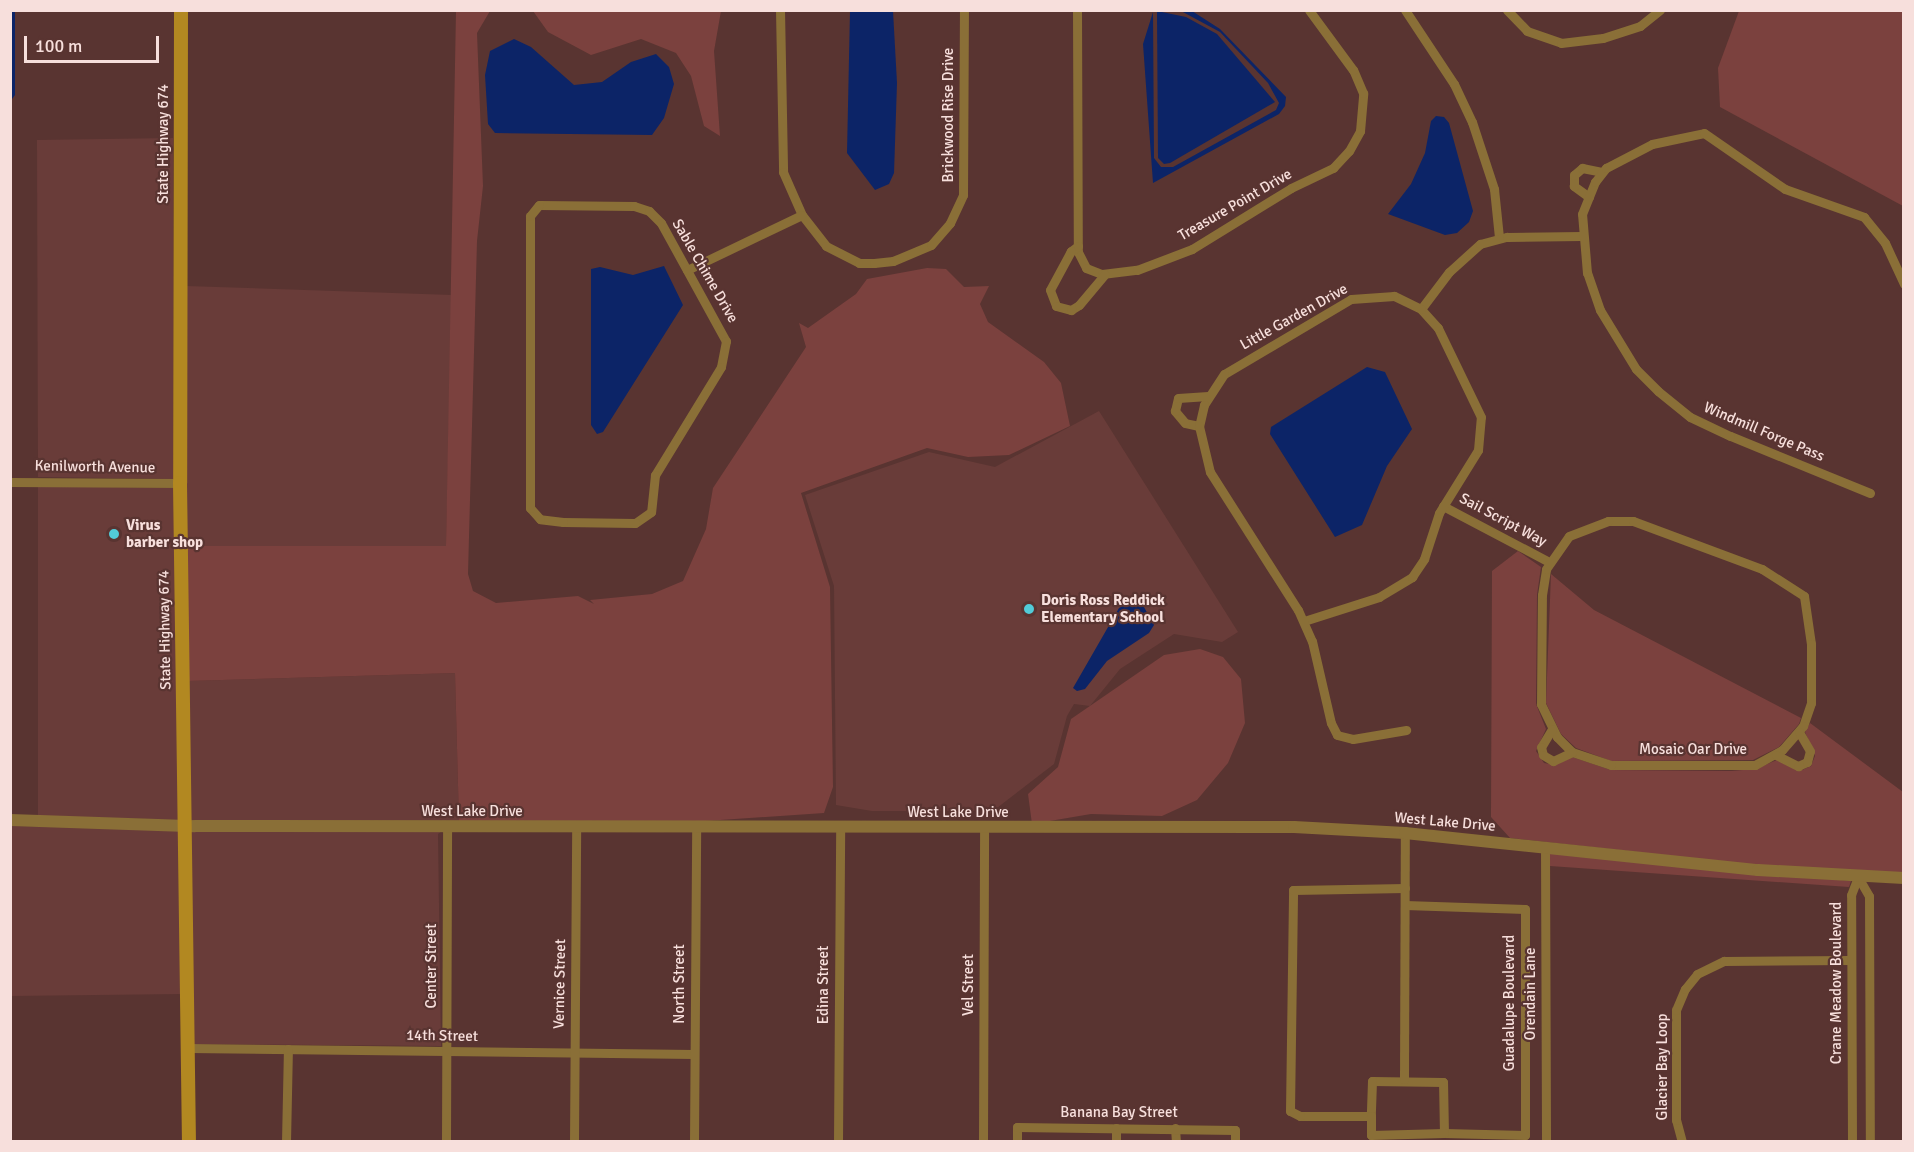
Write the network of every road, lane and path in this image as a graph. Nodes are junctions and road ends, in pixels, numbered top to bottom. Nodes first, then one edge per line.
1 (181, 10) edge
2 (780, 10) edge
3 (964, 10) edge
4 (1077, 10) edge
5 (1309, 10) edge
6 (1405, 10) edge
7 (1508, 10) edge
8 (1660, 10) edge
9 (1602, 172) junction
10 (1589, 197) junction
11 (802, 216) junction
12 (1581, 236) junction
13 (1499, 237) junction
14 (1078, 246) junction
15 (687, 270) junction
16 (1106, 274) junction
17 (1904, 284) edge
18 (1421, 309) junction
19 (1208, 396) junction
20 (1199, 426) junction
21 (10, 482) edge
22 (180, 483) junction
23 (1870, 493) dead end
24 (1443, 506) junction
25 (1549, 562) junction
26 (1304, 621) junction
27 (1552, 729) junction
28 (1406, 730) dead end
29 (1799, 732) junction
30 (1572, 752) junction
31 (1776, 755) junction
32 (10, 820) edge
33 (186, 824) junction
34 (447, 826) junction
35 (576, 827) junction
36 (696, 827) junction
37 (840, 828) junction
38 (984, 829) junction
39 (1405, 833) junction
40 (1545, 847) junction
41 (1858, 877) junction
42 (1904, 878) edge
43 (1405, 888) junction
44 (1405, 905) junction
45 (1851, 960) junction
46 (188, 1048) junction
47 (288, 1049) junction
48 (446, 1051) junction
49 (574, 1053) junction
50 (694, 1054) junction
51 (1404, 1078) junction
52 (1371, 1116) junction
53 (1116, 1128) junction
54 (1175, 1128) junction
55 (1444, 1133) junction
56 (189, 1142) edge
57 (286, 1142) edge
58 (446, 1142) edge
59 (574, 1142) edge
60 (694, 1142) edge
61 (838, 1142) edge
62 (983, 1142) edge
63 (1017, 1142) edge
64 (1116, 1142) edge
65 (1176, 1142) edge
66 (1235, 1142) edge
67 (1546, 1142) edge
68 (1682, 1142) edge
69 (1852, 1142) edge
70 (1870, 1142) edge

1 - 22 main road, State Highway 674
2 - 11 street, Brickwood Rise Drive
3 - 11 street, Brickwood Rise Drive
4 - 14 street
5 - 16 street, Treasure Point Drive
6 - 13 street
7 - 8 street
9 - 10 street, Windmill Forge Pass
9 - 10 street
9 - 17 street
10 - 12 street, Windmill Forge Pass
11 - 15 street
12 - 13 street
12 - 23 street, Windmill Forge Pass
13 - 18 street
14 - 16 street
14 - 16 street
15 - 15 street, Sable Chime Drive
18 - 19 street, Little Garden Drive
18 - 24 street, Little Garden Drive
19 - 20 street, Little Garden Drive
19 - 20 street
20 - 26 street
21 - 22 street, Kenilworth Avenue
22 - 33 main road, State Highway 674
24 - 25 street, Sail Script Way
24 - 26 street, Little Garden Drive
25 - 27 street, Mosaic Oar Drive
25 - 29 street, Mosaic Oar Drive
26 - 28 street
27 - 30 street, Mosaic Oar Drive
27 - 30 street
29 - 31 street, Mosaic Oar Drive
29 - 31 street
30 - 31 street, Mosaic Oar Drive
32 - 33 street, West Lake Drive
33 - 34 street, West Lake Drive
33 - 46 main road, State Highway 674
34 - 35 street, West Lake Drive
34 - 48 street, Center Street
35 - 36 street, West Lake Drive
35 - 49 street, Vernice Street
36 - 37 street, West Lake Drive
36 - 50 street, North Street
37 - 38 street, West Lake Drive
37 - 61 street, Edina Street
38 - 39 street, West Lake Drive
38 - 62 street, Vel Street
39 - 40 street, West Lake Drive
39 - 43 street
40 - 41 street, West Lake Drive
40 - 67 street, Orendain Lane
41 - 42 street, West Lake Drive
41 - 45 street, Crane Meadow Boulevard
41 - 70 street
43 - 44 street
43 - 52 street
44 - 51 street
44 - 55 street, Guadalupe Boulevard
45 - 68 street, Glacier Bay Loop
45 - 69 street, Crane Meadow Boulevard
46 - 47 street, 14th Street
46 - 56 main road, State Highway 674
47 - 48 street, 14th Street
47 - 57 street
48 - 49 street, 14th Street
48 - 58 street, Center Street
49 - 50 street, 14th Street
49 - 59 street, Vernice Street
50 - 60 street, North Street
51 - 52 street
51 - 55 street
52 - 55 street, Guadalupe Boulevard
53 - 54 street, Banana Bay Street
53 - 63 street, Banana Bay Street
53 - 64 street
54 - 65 street
54 - 66 street, Banana Bay Street

